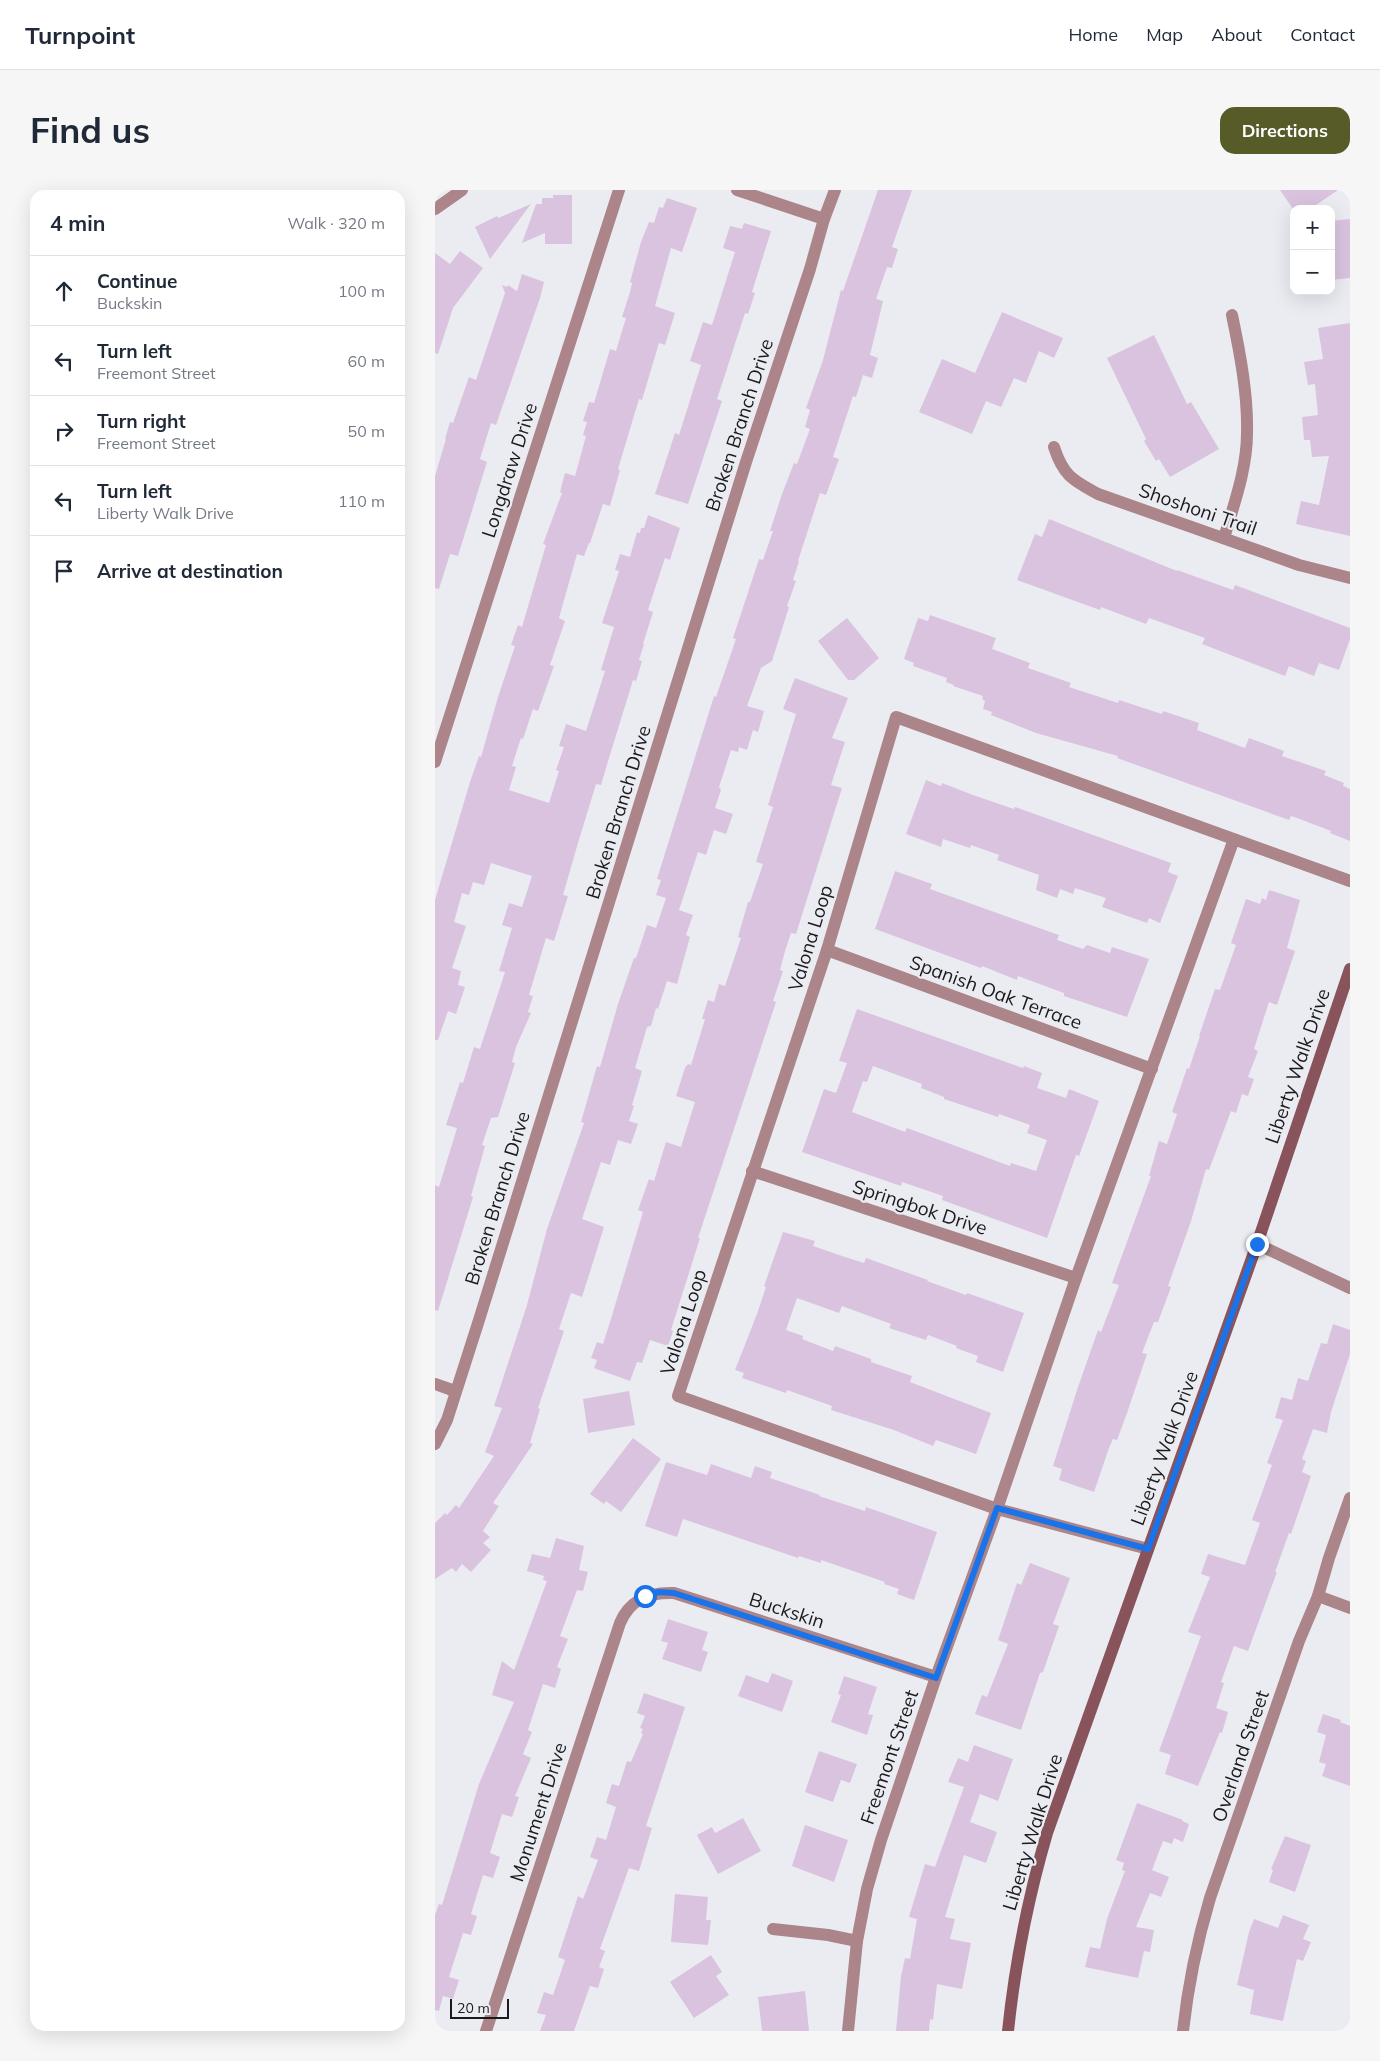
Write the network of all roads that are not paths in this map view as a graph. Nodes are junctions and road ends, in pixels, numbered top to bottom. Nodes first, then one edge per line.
1 (462, 190) edge
2 (619, 190) edge
3 (737, 190) edge
4 (835, 190) edge
5 (435, 209) edge
6 (824, 219) junction
7 (1232, 316) dead end
8 (1054, 447) dead end
9 (1224, 538) junction
10 (1350, 578) edge
11 (435, 762) edge
12 (1234, 839) junction
13 (1350, 881) edge
14 (827, 950) junction
15 (1350, 969) edge
16 (1152, 1069) junction
17 (752, 1171) junction
18 (1257, 1244) junction
19 (1076, 1278) junction
20 (1350, 1288) edge
21 (435, 1384) edge
22 (455, 1391) junction
23 (435, 1444) edge
24 (1350, 1498) edge
25 (997, 1508) junction
26 (1148, 1549) junction
27 (1318, 1596) junction
28 (629, 1607) joint
29 (1350, 1608) edge
30 (936, 1678) junction
31 (773, 1930) dead end
32 (857, 1941) junction
33 (486, 2031) edge
34 (848, 2031) edge
35 (1008, 2031) edge
36 (1183, 2031) edge

1 - 5 street
2 - 11 street, Longdraw Drive
3 - 6 street
4 - 6 street, Broken Branch Drive
6 - 22 street, Broken Branch Drive
7 - 9 street
8 - 9 street, Shoshoni Trail
9 - 10 street, Shoshoni Trail
12 - 13 street, Valona Loop
12 - 14 street, Valona Loop
12 - 16 street
14 - 16 street, Spanish Oak Terrace
14 - 17 street, Valona Loop
15 - 18 street, Liberty Walk Drive
16 - 19 street
17 - 19 street, Springbok Drive
17 - 25 street, Valona Loop
18 - 20 street
18 - 26 street, Liberty Walk Drive
19 - 25 street
21 - 22 street
22 - 23 street, Broken Branch Drive
24 - 27 street, Overland Street
25 - 26 street
25 - 30 street, Freemont Street
26 - 35 street, Liberty Walk Drive
27 - 29 street
27 - 36 street, Overland Street
28 - 30 street, Buckskin
28 - 33 street, Monument Drive
30 - 32 street, Freemont Street
31 - 32 street
32 - 34 street, Freemont Street

